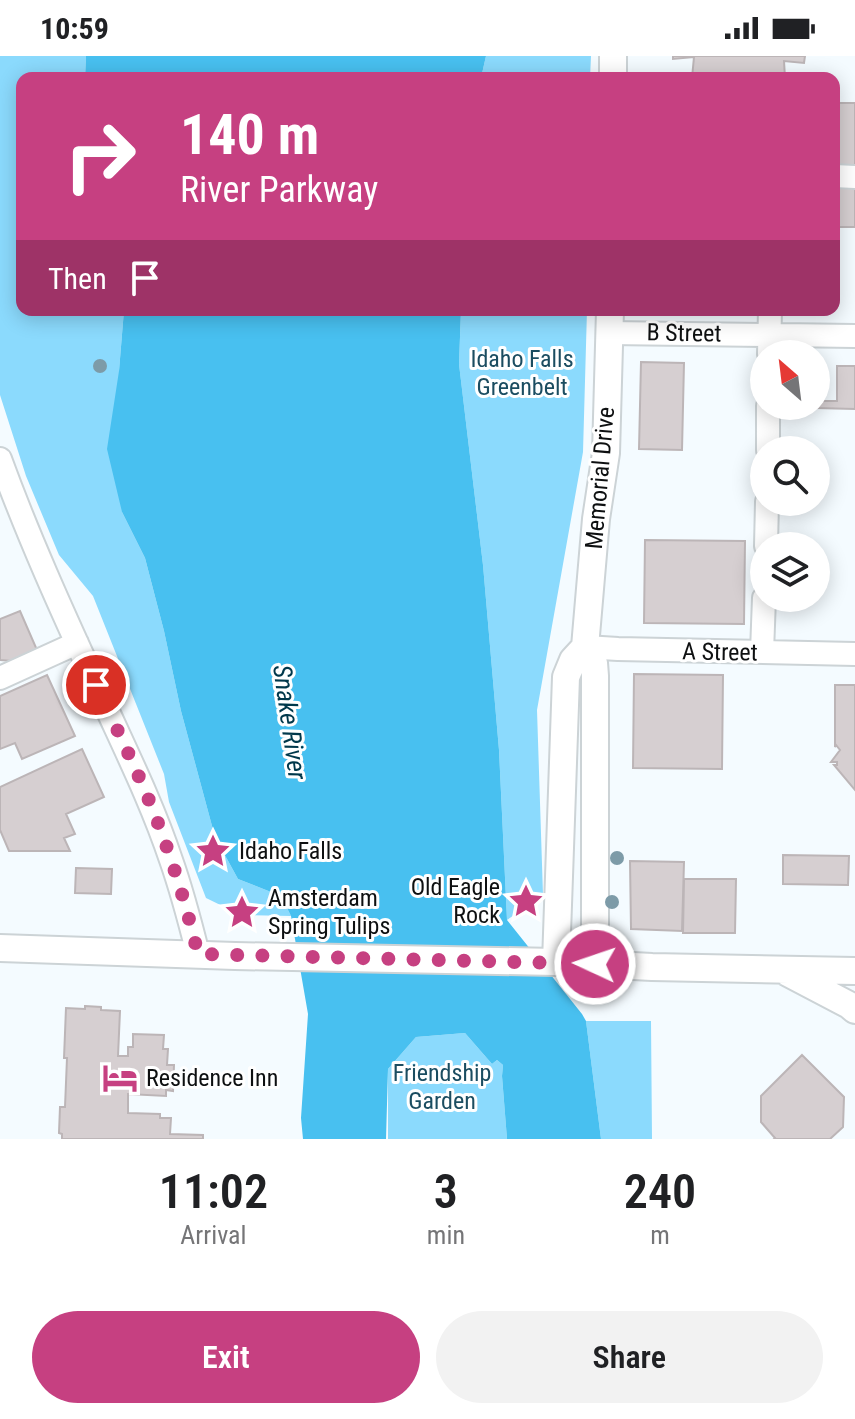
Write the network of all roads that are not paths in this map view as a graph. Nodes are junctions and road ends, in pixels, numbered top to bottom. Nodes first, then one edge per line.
1 (770, 316) edge
2 (610, 321) edge
3 (855, 336) edge
4 (769, 340) edge
5 (812, 340) edge
6 (750, 341) edge
7 (0, 459) edge
8 (763, 612) edge
9 (77, 643) junction
10 (585, 647) junction
11 (762, 652) junction
12 (855, 654) edge
13 (0, 678) edge
14 (0, 948) edge
15 (198, 954) junction
16 (547, 962) junction
17 (595, 964) junction
18 (781, 970) junction
19 (855, 971) edge
20 (855, 1010) edge

1 - 4 street
2 - 6 street, B Street
2 - 10 main road, Memorial Drive
3 - 5 street, B Street
7 - 9 street
8 - 11 street
9 - 13 street
9 - 15 street
10 - 11 street, A Street
10 - 16 main road, Memorial Drive
10 - 17 main road, Memorial Drive
11 - 12 street, A Street
14 - 15 main road
15 - 16 main road
16 - 17 main road
17 - 18 main road
18 - 19 main road
18 - 20 main road

